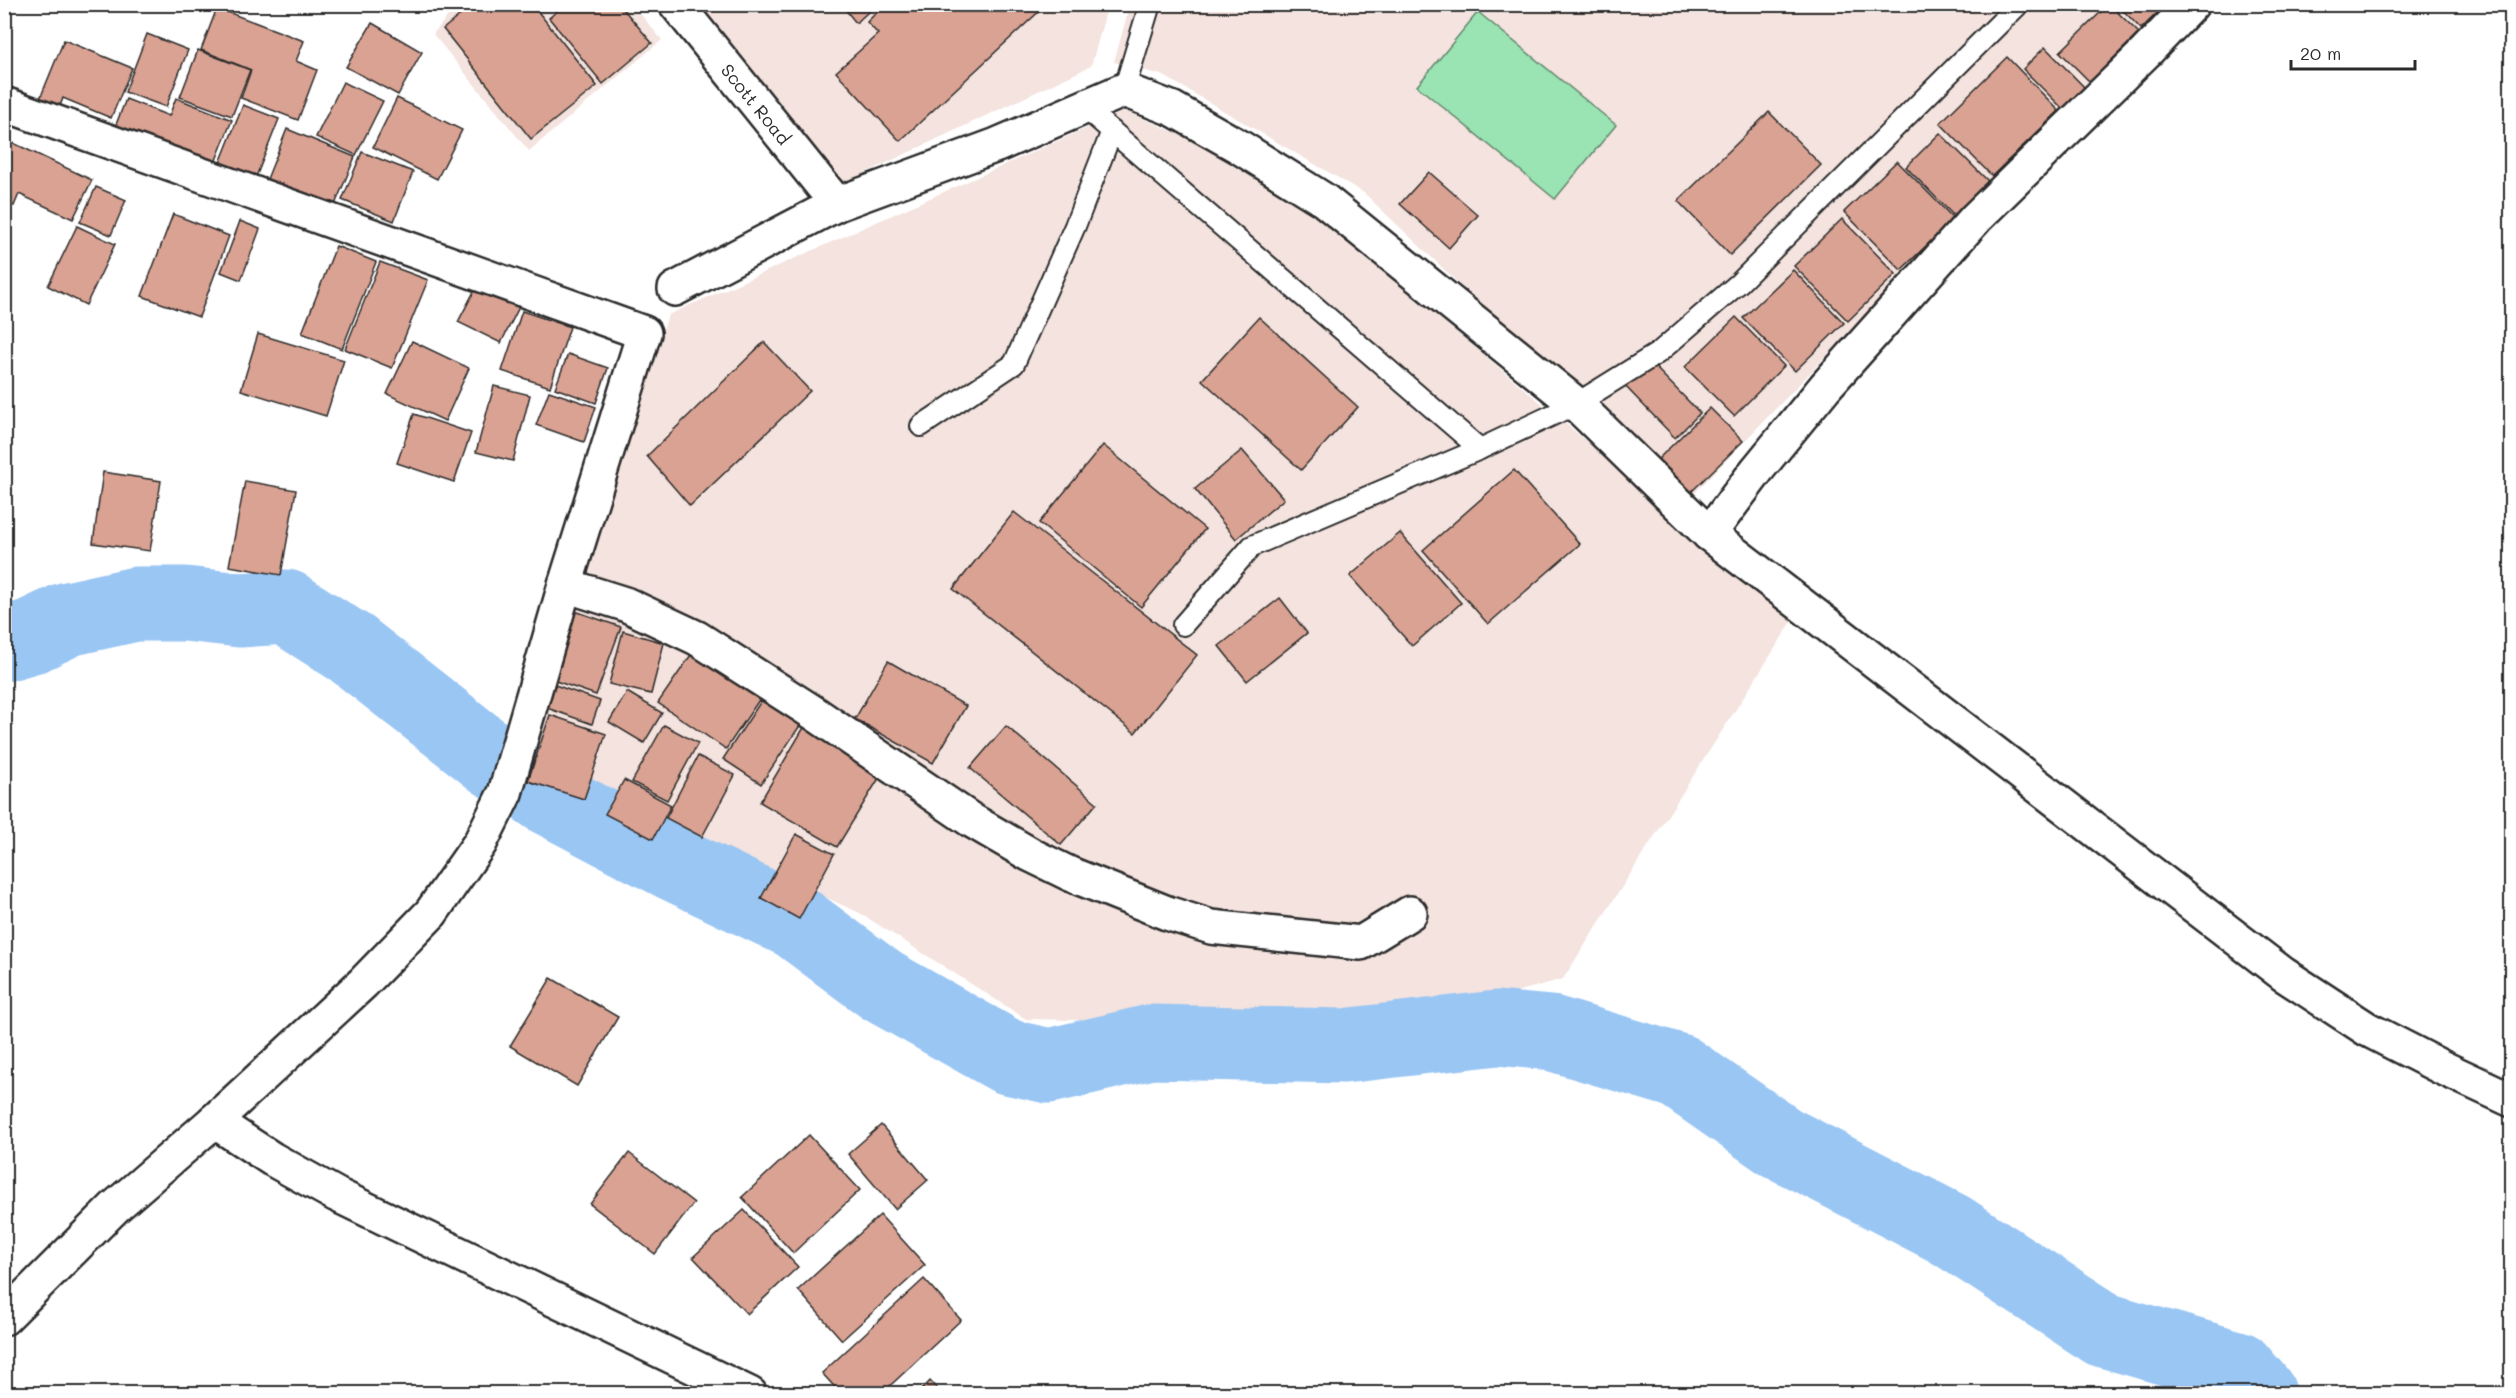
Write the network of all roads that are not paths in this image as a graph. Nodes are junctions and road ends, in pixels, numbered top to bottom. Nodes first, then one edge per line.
1 (676, 4) edge
2 (1150, 4) edge
3 (2019, 4) edge
4 (2192, 4) edge
5 (1124, 90) junction
6 (4, 104) edge
7 (1084, 107) junction
8 (1112, 131) junction
9 (837, 204) junction
10 (675, 289) dead end
11 (1576, 404) junction
12 (921, 426) dead end
13 (1480, 449) junction
14 (1709, 534) junction
15 (565, 585) junction
16 (1183, 625) dead end
17 (1410, 913) dead end
18 (2511, 1100) edge
19 (214, 1121) junction
20 (4, 1318) edge
21 (750, 1394) edge

1 - 9 street, Scott Road
2 - 5 lane
3 - 11 lane
4 - 14 street
5 - 7 street
5 - 11 street
6 - 15 street
7 - 8 lane
7 - 9 street
8 - 12 lane
8 - 13 lane
9 - 10 street
11 - 13 lane
11 - 14 street
13 - 16 lane
14 - 18 street
15 - 17 street
15 - 19 street
19 - 20 street
19 - 21 street

